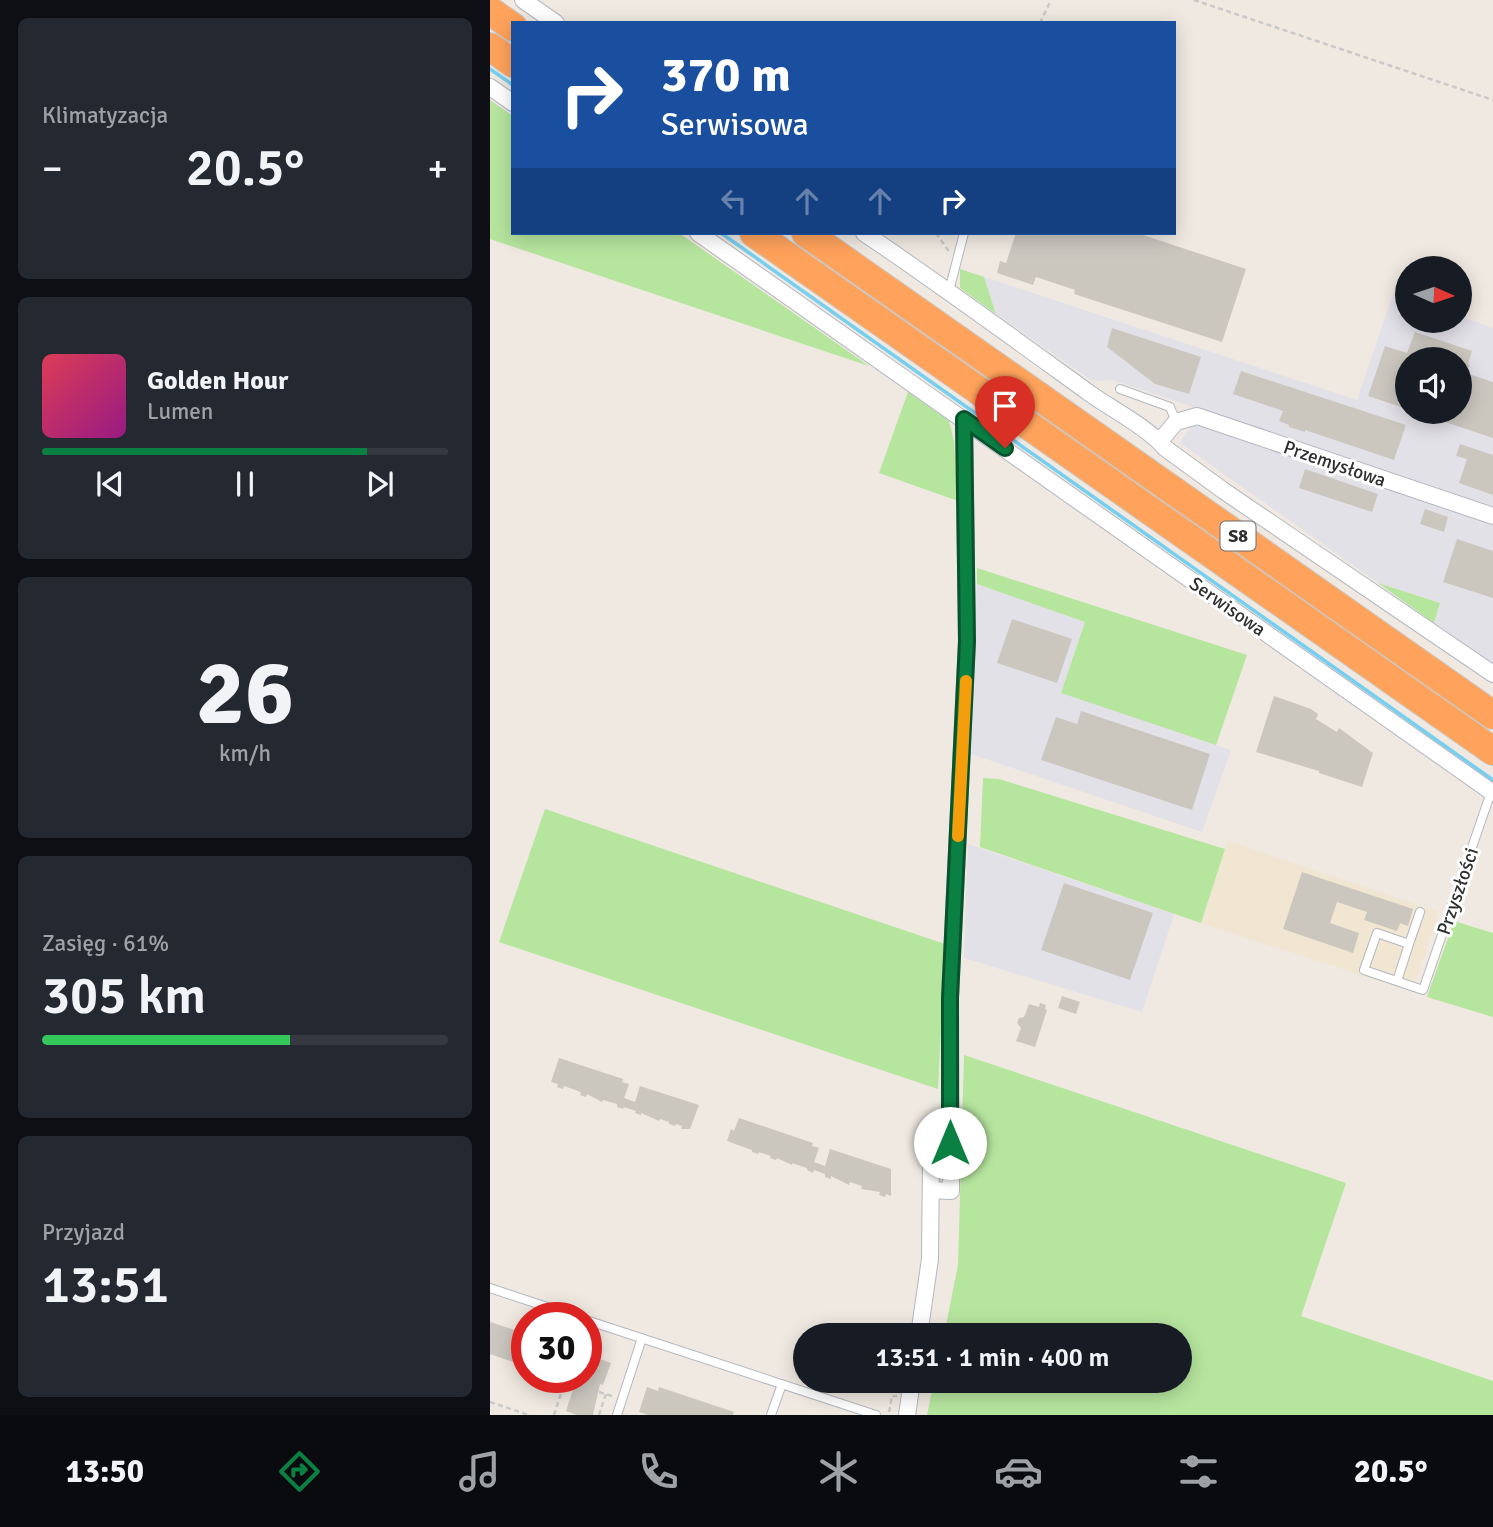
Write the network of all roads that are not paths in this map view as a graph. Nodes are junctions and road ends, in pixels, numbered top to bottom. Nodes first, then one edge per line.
1 (523, 0) edge
2 (490, 11) edge
3 (553, 21) edge
4 (511, 26) edge
5 (490, 47) edge
6 (511, 62) edge
7 (490, 87) edge
8 (511, 102) edge
9 (701, 235) edge
10 (757, 235) edge
11 (809, 235) edge
12 (867, 235) edge
13 (963, 235) edge
14 (949, 291) junction
15 (1119, 389) dead end
16 (964, 419) junction
17 (1176, 422) junction
18 (1160, 441) junction
19 (1493, 516) edge
20 (1493, 674) edge
21 (1493, 715) edge
22 (1493, 751) edge
23 (1492, 793) edge
24 (1420, 912) dead end
25 (1409, 944) junction
26 (1397, 981) junction
27 (931, 1159) dead end
28 (931, 1190) junction
29 (490, 1288) edge
30 (532, 1302) edge
31 (921, 1323) edge
32 (602, 1325) edge
33 (642, 1338) junction
34 (782, 1384) junction
35 (910, 1393) edge
36 (617, 1415) edge
37 (771, 1415) edge
38 (876, 1415) edge
39 (907, 1415) edge

1 - 3 street
2 - 4 highway
5 - 6 highway
7 - 8 street
9 - 16 street, Serwisowa
10 - 22 highway, S8
11 - 21 highway, S8
12 - 14 street
13 - 14 lane
14 - 18 street
15 - 17 lane
16 - 23 street, Serwisowa
16 - 28 street
17 - 18 street
17 - 19 street, Przemysłowa
18 - 20 street
23 - 26 lane, Przyszłości
24 - 25 lane
25 - 26 lane
25 - 26 lane
27 - 28 street
28 - 31 street
29 - 30 lane
32 - 33 lane
33 - 34 lane
33 - 36 lane
34 - 37 lane
34 - 38 lane
35 - 39 street

